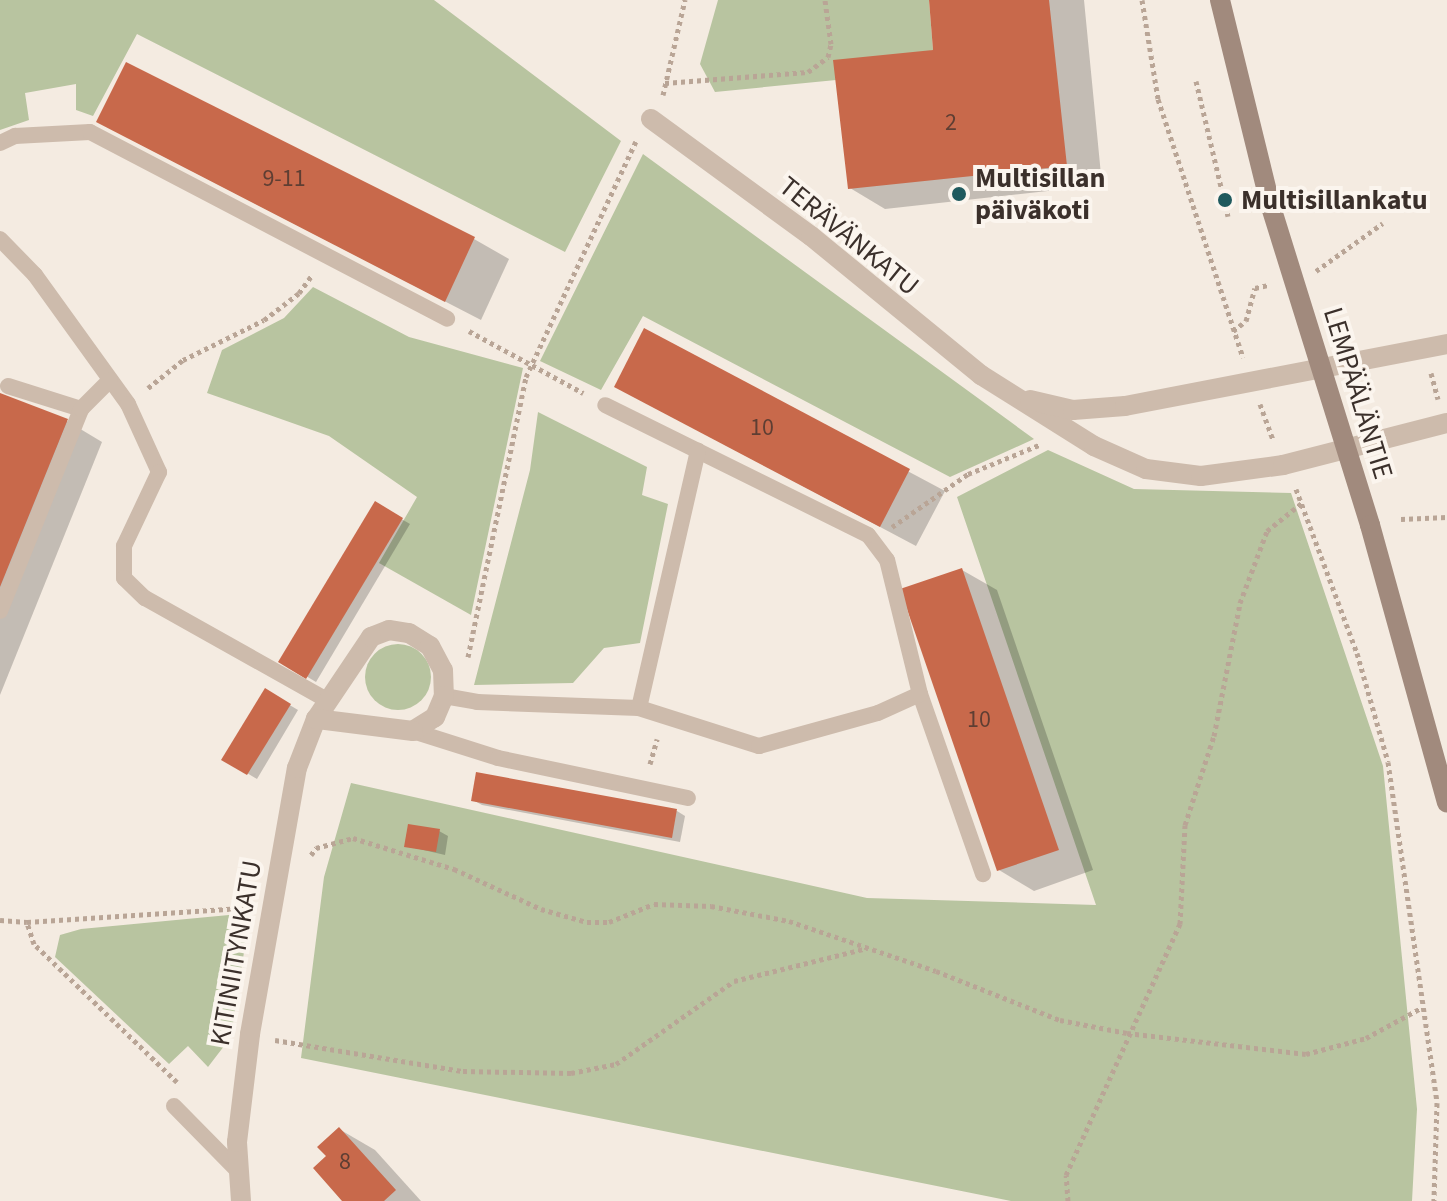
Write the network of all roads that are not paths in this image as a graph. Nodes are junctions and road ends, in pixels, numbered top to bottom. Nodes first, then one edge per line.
1 (1220, 0) edge
2 (651, 119) road end
3 (0, 143) edge
4 (0, 239) edge
5 (447, 319) road end
6 (1447, 344) edge
7 (1320, 365) junction
8 (110, 380) junction
9 (8, 386) dead end
10 (1011, 396) junction
11 (605, 405) road end
12 (81, 409) junction
13 (1447, 423) edge
14 (1344, 446) junction
15 (698, 451) junction
16 (0, 611) edge
17 (920, 694) junction
18 (444, 696) junction
19 (327, 700) junction
20 (639, 708) junction
21 (316, 719) junction
22 (413, 731) junction
23 (688, 798) dead end
24 (1447, 802) edge
25 (983, 874) dead end
26 (174, 1106) dead end
27 (237, 1170) junction
28 (241, 1201) edge

1 - 7 main road, LEMPÄÄLÄNTIE
2 - 10 street, TERÄVÄNKATU
3 - 5 lane
4 - 8 lane
6 - 7 street
7 - 10 street, TERÄVÄNKATU
7 - 14 main road, LEMPÄÄLÄNTIE
8 - 12 lane
8 - 19 lane
9 - 12 lane
10 - 14 street, TERÄVÄNKATU
11 - 15 lane
12 - 16 lane
13 - 14 street
14 - 24 main road, LEMPÄÄLÄNTIE
15 - 17 lane
15 - 20 lane
17 - 20 lane
17 - 25 lane
18 - 19 street, KITINIITYNKATU
18 - 20 lane
18 - 22 street
19 - 21 street, KITINIITYNKATU
21 - 22 street
21 - 27 street, KITINIITYNKATU
22 - 23 lane
26 - 27 lane
27 - 28 street, KITINIITYNKATU

